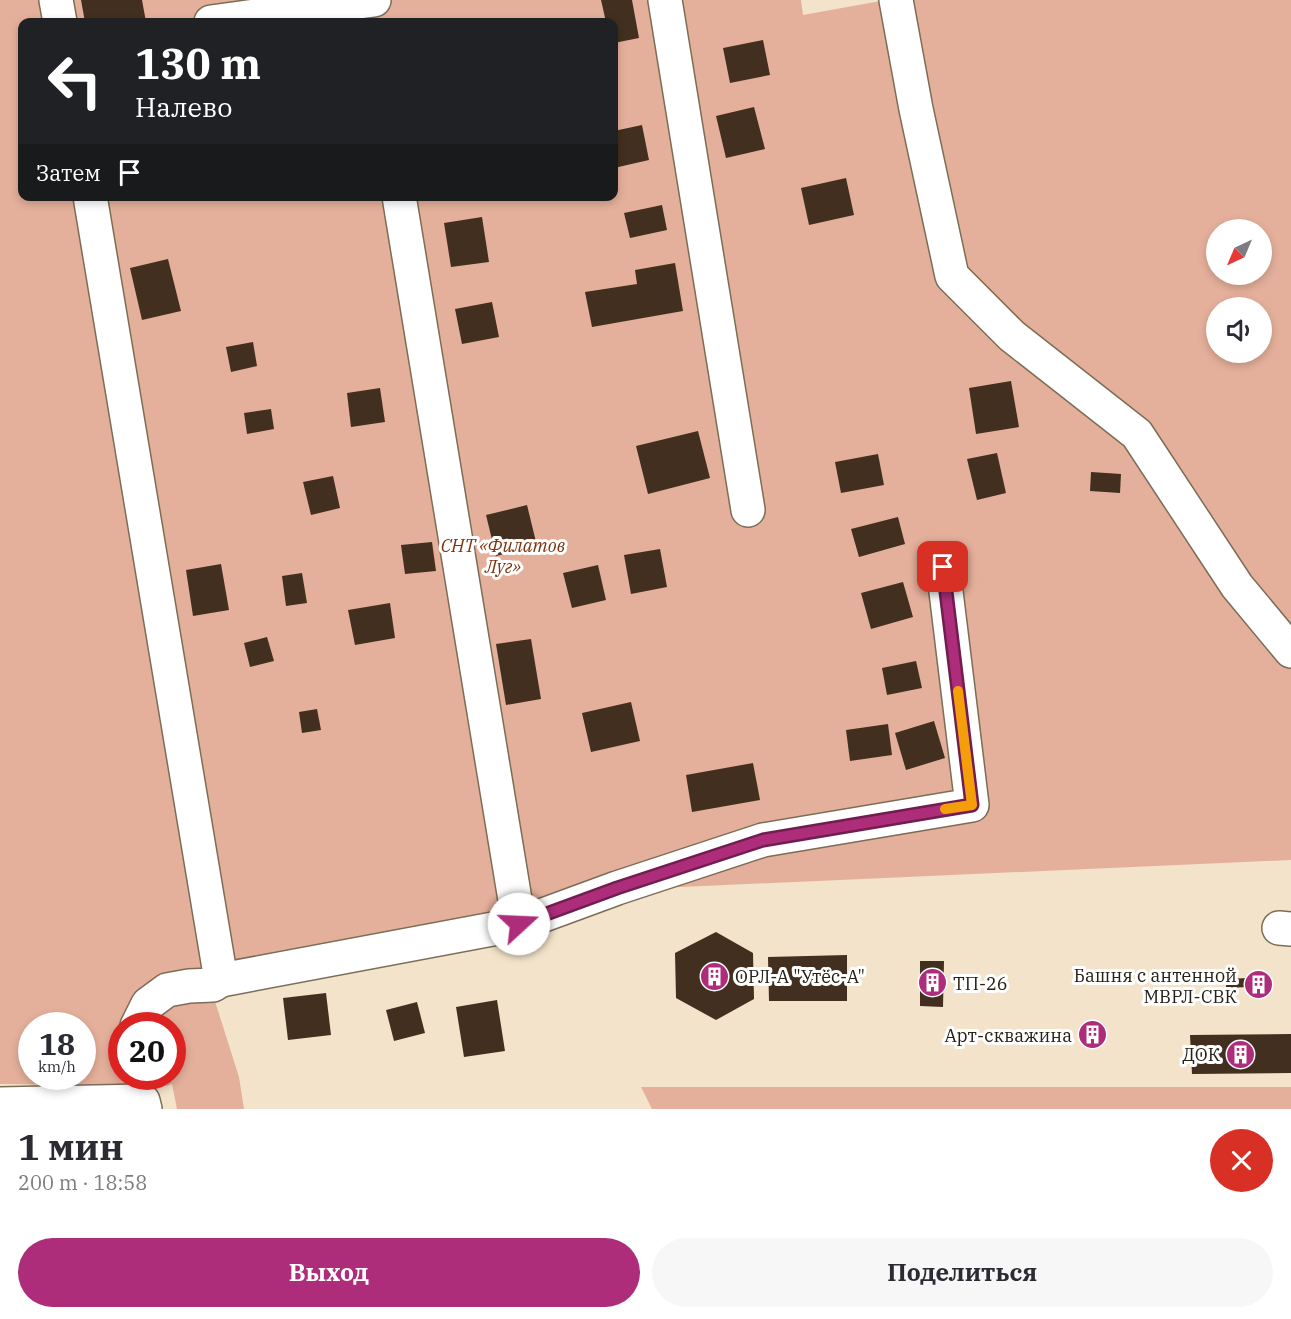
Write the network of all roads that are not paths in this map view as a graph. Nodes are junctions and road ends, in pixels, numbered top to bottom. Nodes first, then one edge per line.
1 (56, 0) edge
2 (665, 0) edge
3 (896, 0) edge
4 (369, 6) edge
5 (59, 18) edge
6 (250, 18) edge
7 (91, 201) edge
8 (400, 201) edge
9 (748, 510) dead end
10 (943, 567) dead end
11 (1291, 651) edge
12 (519, 924) junction
13 (221, 980) junction
14 (144, 1012) edge
15 (139, 1090) edge
16 (0, 1104) edge

1 - 5 lane
2 - 9 lane
3 - 11 lane
4 - 6 lane
7 - 13 lane
8 - 12 lane
10 - 12 lane
12 - 13 lane
13 - 14 lane
15 - 16 lane

